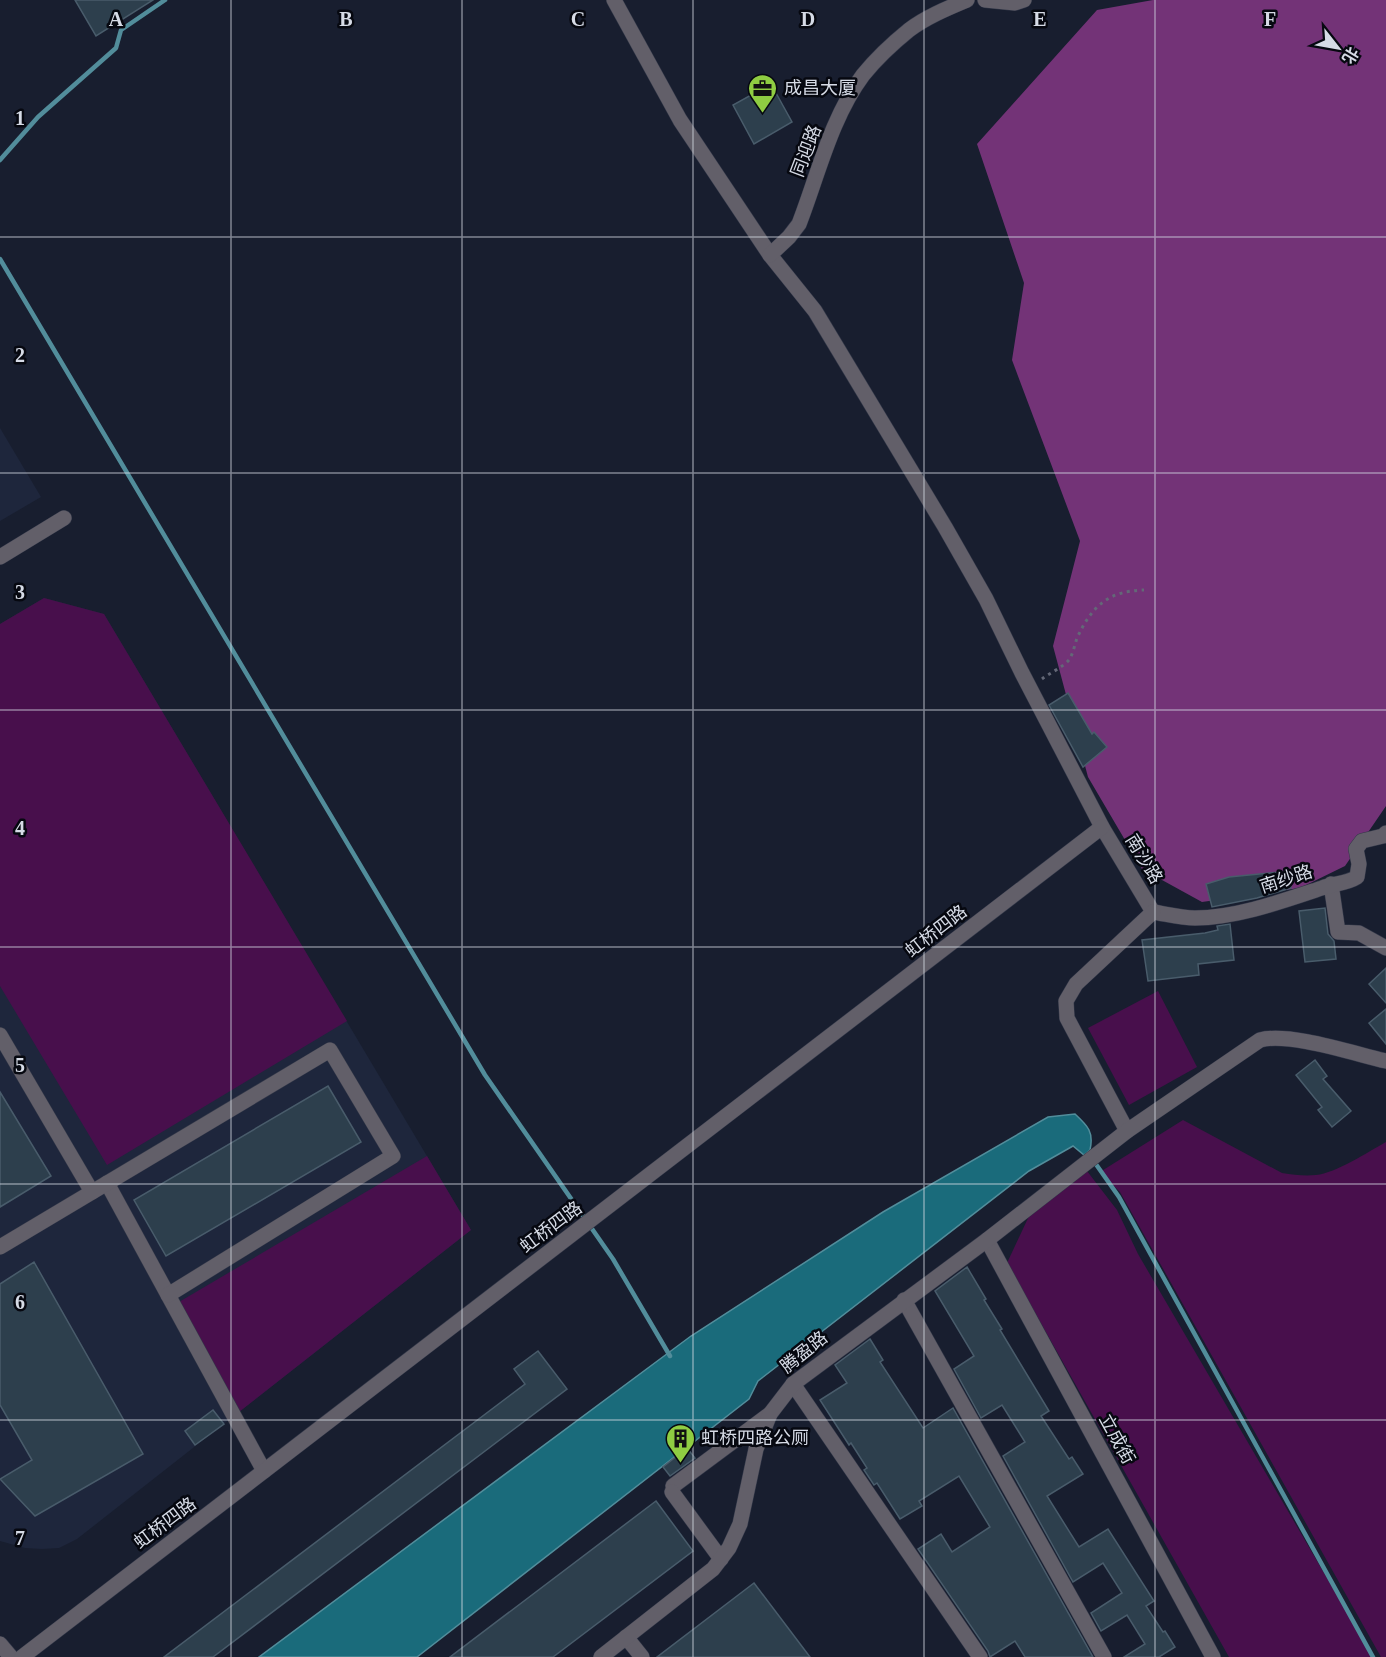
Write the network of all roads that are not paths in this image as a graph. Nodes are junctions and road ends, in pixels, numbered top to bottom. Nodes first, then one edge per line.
1 (614, 0) edge
2 (967, 0) edge
3 (985, 0) edge
4 (1024, 0) edge
5 (770, 255) junction
6 (63, 518) dead end
7 (0, 557) edge
8 (1102, 827) junction
9 (1386, 833) edge
10 (1331, 884) junction
11 (1153, 912) junction
12 (1386, 948) edge
13 (0, 1035) edge
14 (1386, 1061) edge
15 (1127, 1131) junction
16 (107, 1183) junction
17 (92, 1192) junction
18 (987, 1240) junction
19 (0, 1246) edge
20 (168, 1295) junction
21 (904, 1300) junction
22 (793, 1384) junction
23 (770, 1414) junction
24 (264, 1471) junction
25 (721, 1559) junction
26 (626, 1637) junction
27 (0, 1644) edge
28 (11, 1657) edge
29 (22, 1657) edge
30 (601, 1657) edge
31 (642, 1657) edge
32 (980, 1657) edge
33 (1104, 1657) edge
34 (1213, 1657) edge

1 - 5 street, 南沙路
2 - 5 street, 同迎路
3 - 4 street
5 - 8 street, 南沙路
6 - 7 street
8 - 11 street, 南沙路
8 - 24 street, 虹桥四路
9 - 10 street
10 - 11 street, 南纱路
10 - 12 street, 南纱路
11 - 15 street
13 - 17 street
14 - 15 street, 腾盈路
15 - 18 street, 腾盈路
16 - 17 street
16 - 20 street
16 - 20 street
17 - 19 street
18 - 21 street, 腾盈路
18 - 34 street, 立成街
20 - 24 street
21 - 22 street, 腾盈路
21 - 33 street
22 - 23 street, 腾盈路
22 - 32 street
23 - 25 street, 腾盈路
23 - 25 street
24 - 29 street, 虹桥四路
25 - 26 street, 腾盈路
26 - 30 street, 腾盈路
26 - 31 street
27 - 28 street

